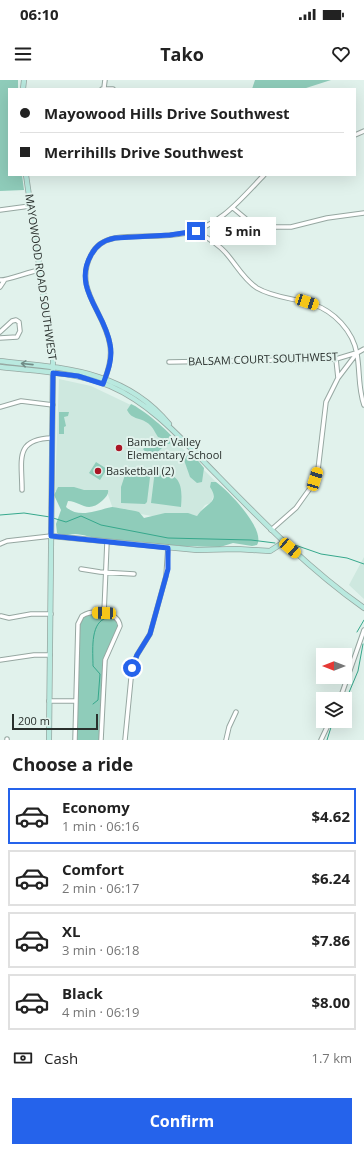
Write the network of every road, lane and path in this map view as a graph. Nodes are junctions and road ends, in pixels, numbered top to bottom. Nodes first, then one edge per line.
1 (105, 80) edge
2 (103, 88) edge
3 (26, 176) edge
4 (263, 176) edge
5 (30, 206) junction
6 (233, 208) junction
7 (0, 210) edge
8 (364, 214) edge
9 (196, 231) junction
10 (40, 270) junction
11 (2, 281) edge
12 (0, 287) edge
13 (0, 332) edge
14 (0, 338) edge
15 (364, 349) edge
16 (357, 353) junction
17 (336, 359) junction
18 (0, 361) edge
19 (169, 362) dead end
20 (0, 367) edge
21 (53, 367) junction
22 (53, 373) junction
23 (105, 378) junction
24 (338, 378) junction
25 (103, 384) junction
26 (53, 405) junction
27 (364, 405) edge
28 (0, 407) edge
29 (180, 436) junction
30 (52, 438) junction
31 (22, 490) dead end
32 (271, 530) junction
33 (51, 536) junction
34 (107, 542) junction
35 (284, 542) junction
36 (0, 544) edge
37 (168, 548) junction
38 (81, 569) dead end
39 (106, 573) junction
40 (134, 574) dead end
41 (364, 608) edge
42 (104, 613) junction
43 (50, 614) junction
44 (1, 616) dead end
45 (364, 630) edge
46 (50, 655) junction
47 (0, 660) edge
48 (342, 692) edge
49 (49, 701) junction
50 (76, 701) junction
51 (236, 712) dead end
52 (327, 728) edge
53 (49, 740) edge
54 (75, 740) edge
55 (101, 740) edge
56 (124, 740) edge
57 (226, 740) edge
58 (322, 740) edge

1 - 2 street
3 - 5 street, MAYOWOOD ROAD SOUTHWEST
4 - 6 street
5 - 7 street
5 - 10 street, MAYOWOOD ROAD SOUTHWEST
6 - 8 street
6 - 9 street
9 - 16 street
9 - 23 street
10 - 11 street
10 - 21 street, MAYOWOOD ROAD SOUTHWEST
11 - 12 street
13 - 14 street
15 - 16 street
16 - 17 street, BALSAM COURT SOUTHWEST
16 - 24 street
16 - 27 street
17 - 19 street, BALSAM COURT SOUTHWEST
17 - 24 street
21 -> 18 street
20 - 22 street
21 - 22 street, MAYOWOOD ROAD SOUTHWEST
21 - 23 street
22 - 25 street
22 - 26 street, MAYOWOOD ROAD SOUTHWEST
23 - 25 street
23 - 29 street
24 - 32 street
25 - 29 street
26 - 28 street
26 - 30 street, MAYOWOOD ROAD SOUTHWEST
29 - 32 street
30 - 31 street
30 - 33 street, MAYOWOOD ROAD SOUTHWEST
32 - 35 street
33 - 34 street
33 - 36 street
33 - 43 street, MAYOWOOD ROAD SOUTHWEST
34 - 37 street
34 - 39 street
35 - 37 street
35 - 41 street
37 - 56 street
38 - 39 street
39 - 40 street
39 - 42 street
42 - 50 street
42 - 55 street
43 - 44 street
43 - 46 street, MAYOWOOD ROAD SOUTHWEST
45 - 48 street
46 - 47 street
46 - 49 street, MAYOWOOD ROAD SOUTHWEST
49 - 50 street
49 - 53 street, MAYOWOOD ROAD SOUTHWEST
50 - 54 street
51 - 57 street
52 - 58 street

